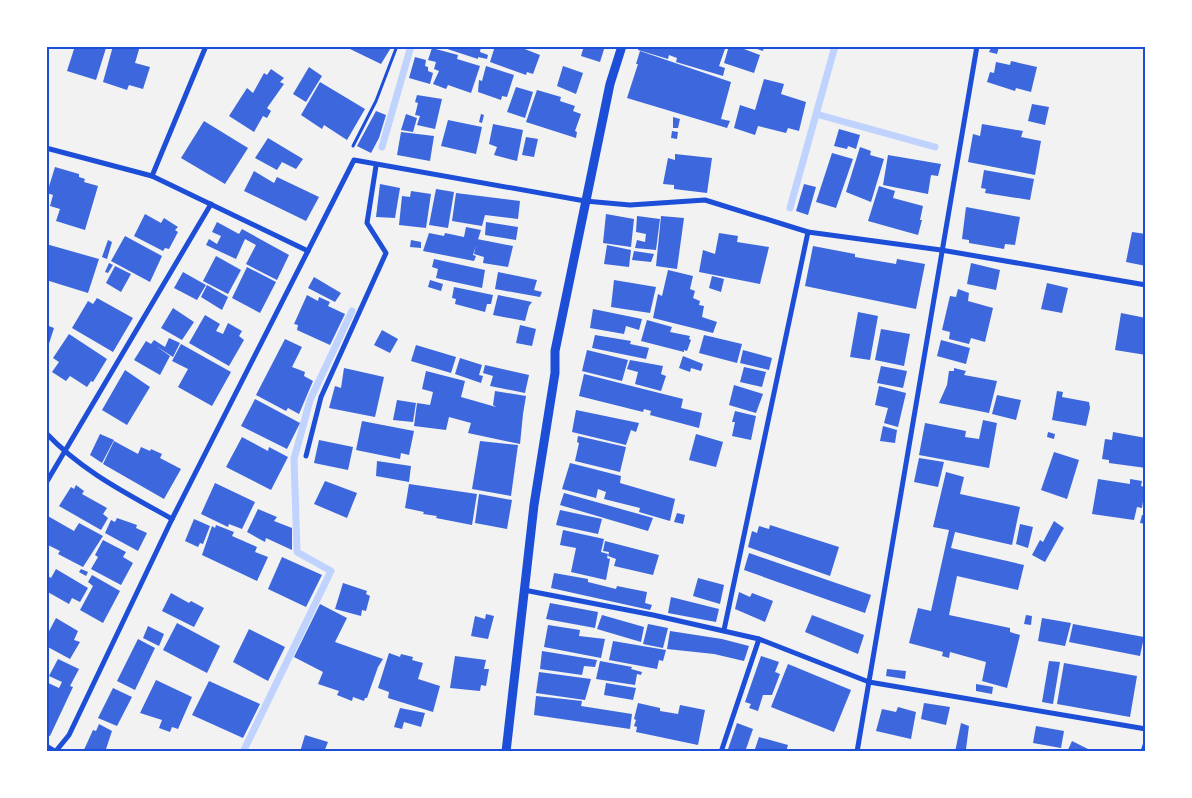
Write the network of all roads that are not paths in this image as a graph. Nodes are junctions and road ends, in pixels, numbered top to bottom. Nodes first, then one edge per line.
1 (206, 46) edge
2 (622, 46) edge
3 (977, 46) edge
4 (46, 148) edge
5 (376, 166) junction
6 (152, 176) junction
7 (585, 201) junction
8 (211, 204) junction
9 (808, 232) junction
10 (942, 250) junction
11 (308, 251) junction
12 (1146, 285) edge
13 (46, 433) edge
14 (63, 452) junction
15 (306, 456) dead end
16 (46, 483) edge
17 (172, 519) junction
18 (524, 590) junction
19 (724, 630) junction
20 (759, 639) junction
21 (869, 682) junction
22 (1146, 729) edge
23 (1146, 742) edge
24 (46, 746) edge
25 (56, 752) edge
26 (506, 752) edge
27 (720, 752) edge
28 (857, 752) edge
29 (1143, 752) edge

1 - 6 street
2 - 7 street
3 - 10 street
4 - 6 street
5 - 7 street
5 - 11 street
5 - 15 street
6 - 8 street
7 - 9 street
7 - 18 street
8 - 11 street
8 - 14 street
9 - 10 street
9 - 19 street
10 - 12 street
10 - 21 street
11 - 17 street
13 - 14 street
14 - 16 street
14 - 17 street
17 - 25 street
18 - 19 street
18 - 26 street
19 - 20 street
20 - 21 street
20 - 27 street
21 - 22 street
21 - 28 street
23 - 29 street
24 - 25 street

